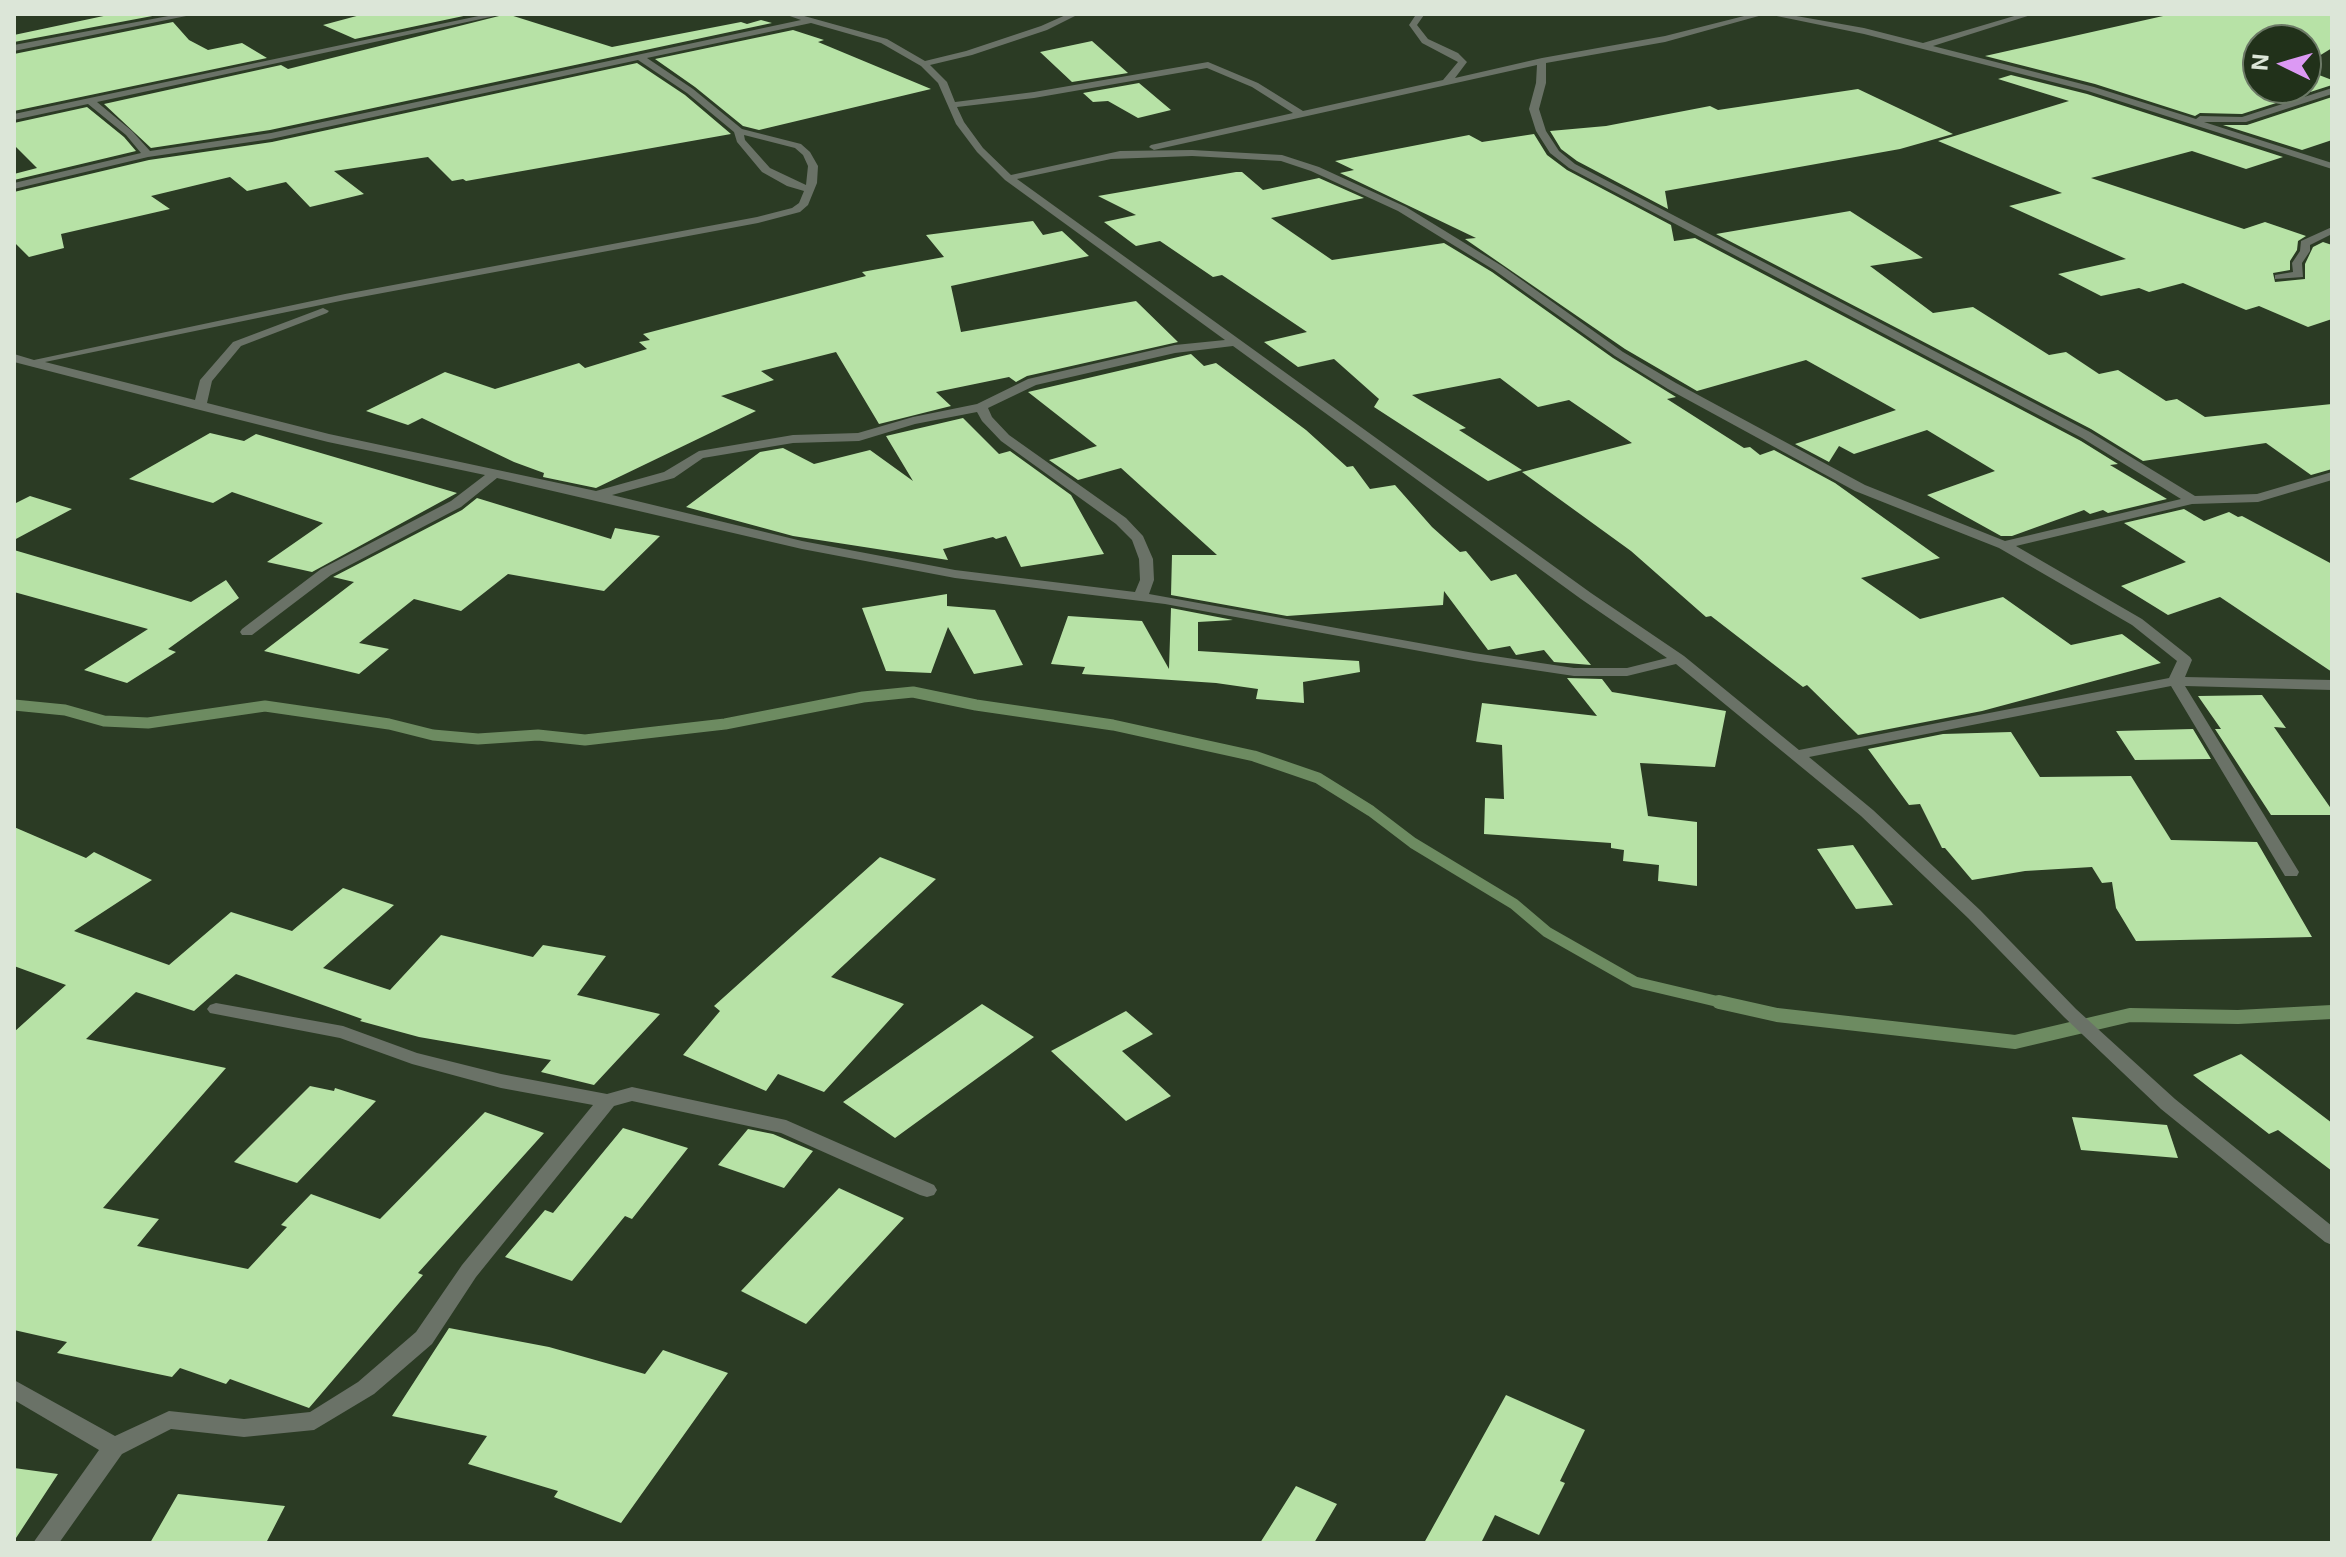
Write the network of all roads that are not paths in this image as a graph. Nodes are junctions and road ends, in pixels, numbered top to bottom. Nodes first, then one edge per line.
1 (192, 14) edge
2 (500, 14) edge
3 (788, 14) edge
4 (1075, 14) edge
5 (1418, 14) edge
6 (1762, 14) edge
7 (1771, 14) edge
8 (2030, 14) edge
9 (814, 20) junction
10 (1922, 46) junction
11 (14, 48) edge
12 (640, 58) junction
13 (1542, 61) junction
14 (924, 64) junction
15 (1446, 82) junction
16 (2332, 91) edge
17 (91, 102) junction
18 (951, 105) junction
19 (1302, 115) junction
20 (14, 117) edge
21 (2179, 119) junction
22 (739, 131) junction
23 (148, 154) junction
24 (1111, 156) junction
25 (2332, 166) edge
26 (1009, 178) junction
27 (14, 186) edge
28 (810, 190) junction
29 (2332, 230) edge
30 (2279, 277) dead end
31 (345, 297) junction
32 (1218, 330) junction
33 (1236, 342) junction
34 (1175, 349) junction
35 (14, 358) edge
36 (30, 362) junction
37 (14, 366) edge
38 (200, 406) junction
39 (981, 407) junction
40 (493, 475) junction
41 (2332, 476) edge
42 (595, 495) junction
43 (2192, 500) junction
44 (2004, 545) junction
45 (1141, 596) junction
46 (247, 632) dead end
47 (1679, 659) junction
48 (2175, 681) junction
49 (2332, 685) edge
50 (1796, 755) junction
51 (2291, 872) dead end
52 (216, 1009) dead end
53 (607, 1101) junction
54 (927, 1190) dead end
55 (2332, 1237) edge
56 (14, 1389) edge
57 (114, 1447) junction
58 (45, 1543) edge

1 - 11 street
2 - 17 street
3 - 9 street
4 - 14 street
5 - 15 street
6 - 13 street
7 - 10 street
8 - 10 street
9 - 12 street
9 - 14 street
10 - 21 street
12 - 22 street
12 - 23 street
13 - 15 street
13 - 43 street
14 - 18 street
15 - 19 street
16 - 21 street
17 - 20 street
17 - 23 street
18 - 19 street
18 - 26 street
19 - 24 street
21 - 25 street
22 - 28 street
22 - 28 street
23 - 27 street
24 - 26 street
24 - 44 street
26 - 32 street
28 - 31 street
29 - 30 street
31 - 36 street
31 - 38 street
32 - 33 street
32 - 34 street
33 - 34 street
33 - 47 street
34 - 39 street
35 - 36 street
36 - 37 street
36 - 38 street
38 - 40 street
39 - 42 street
39 - 45 street
40 - 42 street
40 - 46 street
41 - 43 street
42 - 45 street
43 - 44 street
44 - 48 street
45 - 47 street
47 - 50 street
48 - 49 street
48 - 50 street
48 - 51 street
50 - 55 street
52 - 53 street
53 - 54 street
53 - 57 street
56 - 57 street
57 - 58 street

